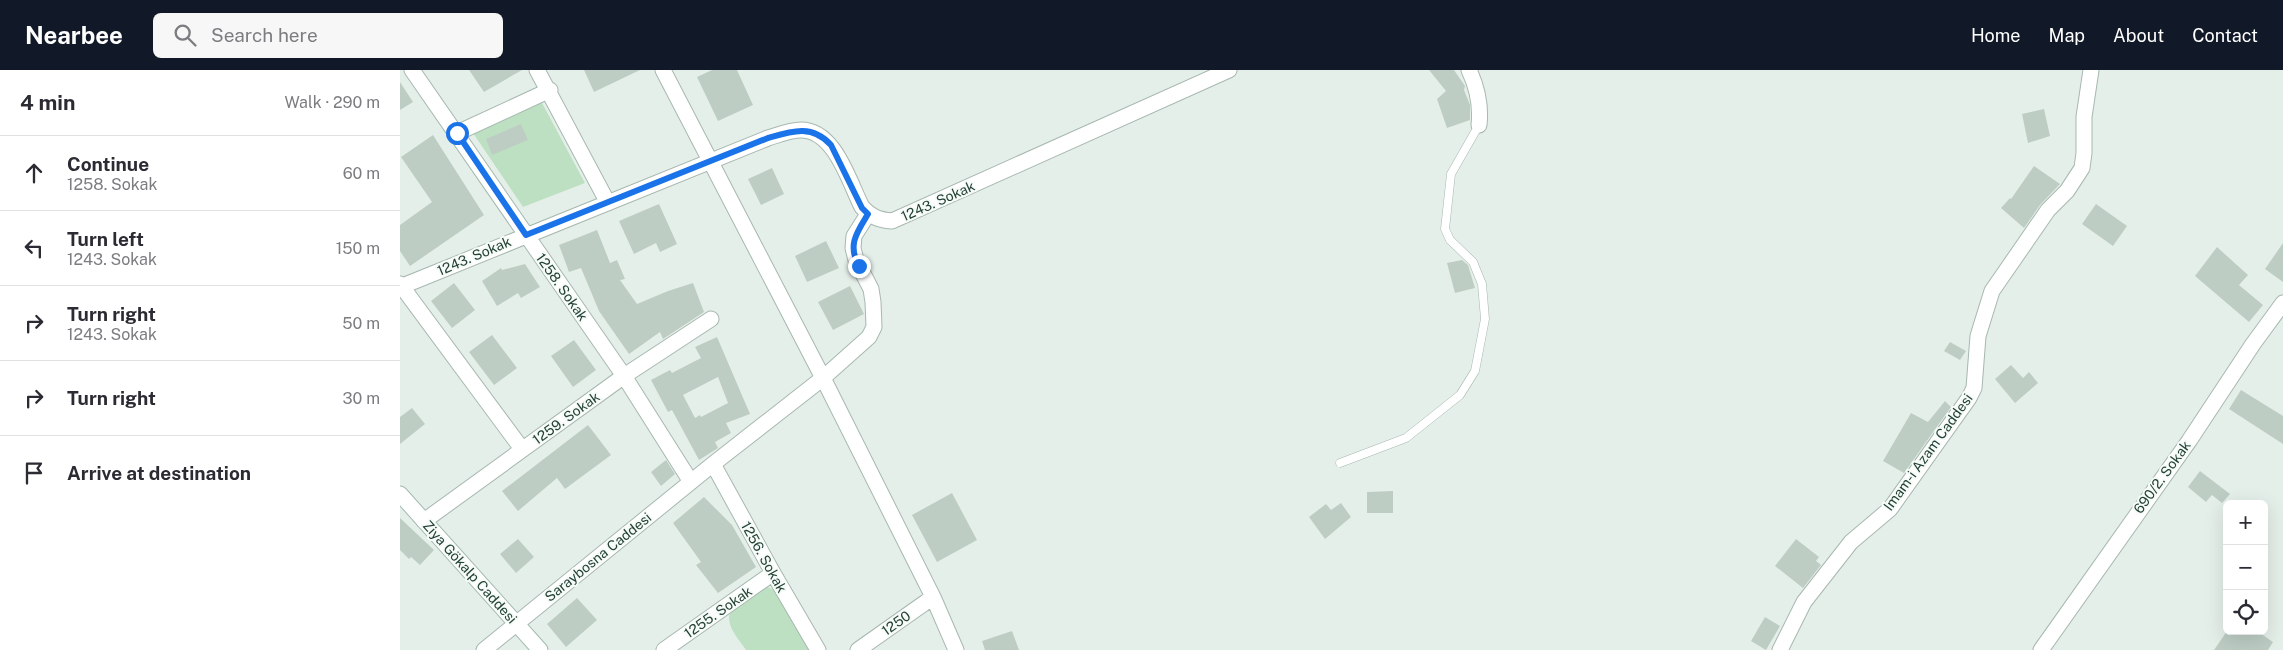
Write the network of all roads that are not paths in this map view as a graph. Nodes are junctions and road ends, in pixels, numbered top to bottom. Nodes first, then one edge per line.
1 (412, 70) edge
2 (537, 70) edge
3 (663, 70) edge
4 (1229, 70) edge
5 (1469, 70) edge
6 (2091, 70) edge
7 (550, 90) junction
8 (1479, 125) joint
9 (457, 133) junction
10 (711, 162) junction
11 (608, 203) junction
12 (868, 214) junction
13 (526, 235) junction
14 (401, 286) edge
15 (2283, 303) edge
16 (711, 319) dead end
17 (624, 376) junction
18 (823, 378) junction
19 (522, 449) junction
20 (1340, 463) dead end
21 (712, 464) junction
22 (691, 482) junction
23 (400, 494) edge
24 (424, 521) junction
25 (773, 573) junction
26 (933, 597) junction
27 (516, 622) junction
28 (484, 650) edge
29 (540, 650) edge
30 (664, 650) edge
31 (818, 650) edge
32 (858, 650) edge
33 (956, 650) edge
34 (1780, 650) edge
35 (2040, 650) edge

1 - 9 street, 1258. Sokak
2 - 7 street
3 - 10 street
4 - 12 street, 1243. Sokak
5 - 8 street
6 - 34 street, Imam-i Azam Caddesi
7 - 9 street
7 - 11 street
8 - 20 lane
9 - 13 street, 1258. Sokak
10 - 11 street, 1243. Sokak
10 - 12 street, 1243. Sokak
10 - 18 street
11 - 13 street, 1243. Sokak
12 - 18 street, Saraybosna Caddesi
13 - 14 street, 1243. Sokak
13 - 17 street, 1258. Sokak
14 - 19 street
15 - 35 street, 690/2. Sokak
16 - 17 street, 1259. Sokak
17 - 19 street, 1259. Sokak
17 - 22 street, 1258. Sokak
18 - 21 street, Saraybosna Caddesi
18 - 26 street
19 - 24 street, 1259. Sokak
21 - 22 street, Saraybosna Caddesi
21 - 25 street, 1256. Sokak
22 - 27 street, Saraybosna Caddesi
23 - 24 street, Ziya Gökalp Caddesi
24 - 27 street, Ziya Gökalp Caddesi
25 - 30 street, 1255. Sokak
25 - 31 street, 1256. Sokak
26 - 32 street, 1250
26 - 33 street
27 - 28 street, Saraybosna Caddesi
27 - 29 street, Ziya Gökalp Caddesi

